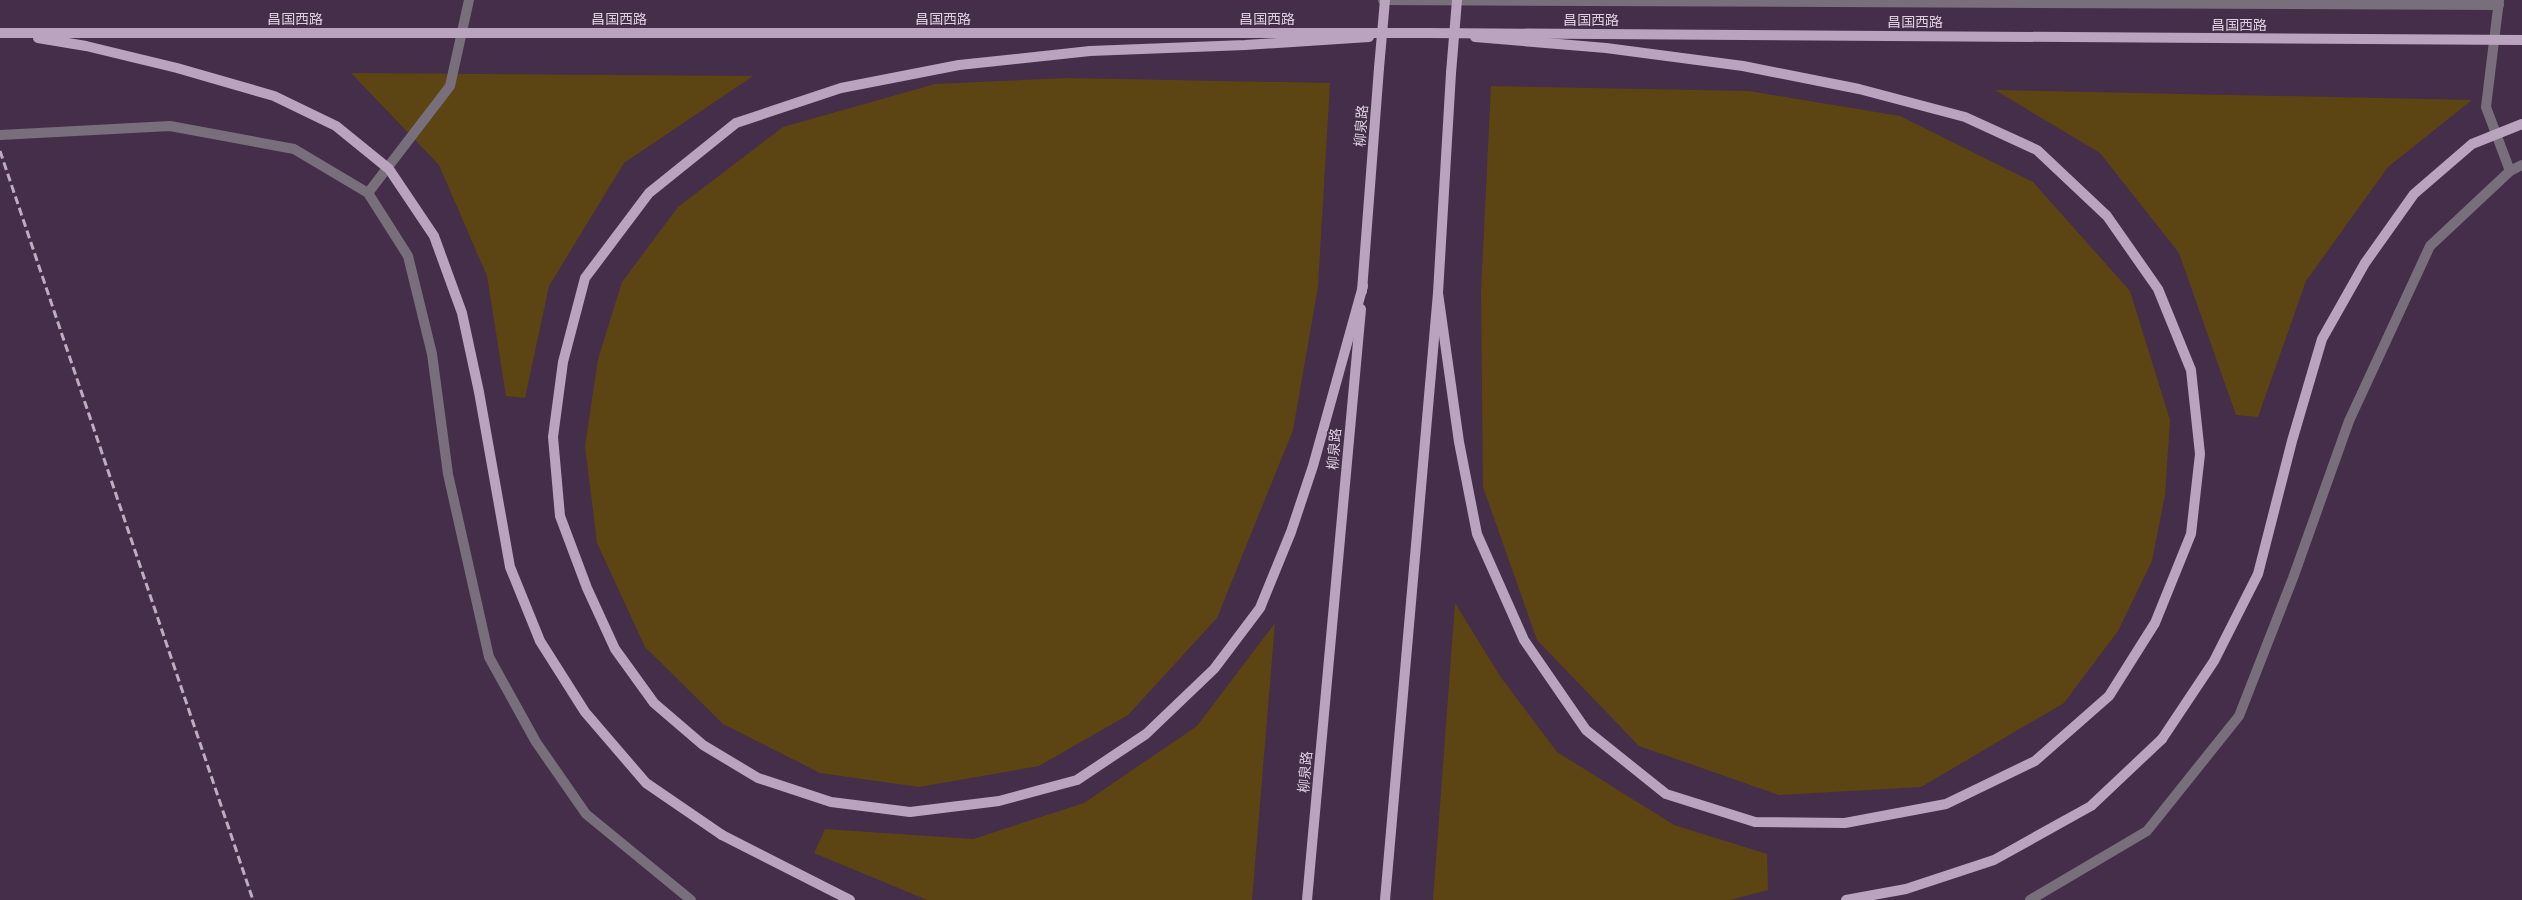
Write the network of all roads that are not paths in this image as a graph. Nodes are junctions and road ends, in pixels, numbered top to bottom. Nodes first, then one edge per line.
1 (469, 0) edge
2 (1384, 0) edge
3 (1457, 0) edge
4 (2499, 3) edge
5 (0, 33) edge
6 (13, 33) junction
7 (1427, 33) junction
8 (2522, 40) edge
9 (2522, 124) edge
10 (0, 135) edge
11 (2522, 165) edge
12 (2510, 171) junction
13 (368, 193) junction
14 (1363, 286) junction
15 (1438, 293) junction
16 (691, 900) edge
17 (850, 900) edge
18 (1307, 900) edge
19 (1385, 900) edge
20 (1846, 900) edge
21 (2030, 900) edge

1 - 13 lane
2 - 4 lane
2 - 14 main road, 柳泉路, bridge
3 - 15 main road, bridge
4 - 12 lane
5 - 6 main road
6 - 7 main road, 昌国西路, bridge
6 - 17 main road, bridge
7 - 8 main road, 昌国西路, bridge
7 - 14 main road, bridge
7 - 15 main road, bridge
9 - 20 main road, bridge
10 - 13 lane
11 - 12 lane
12 - 21 lane
13 - 16 lane
14 - 18 main road, 柳泉路
15 - 19 main road

